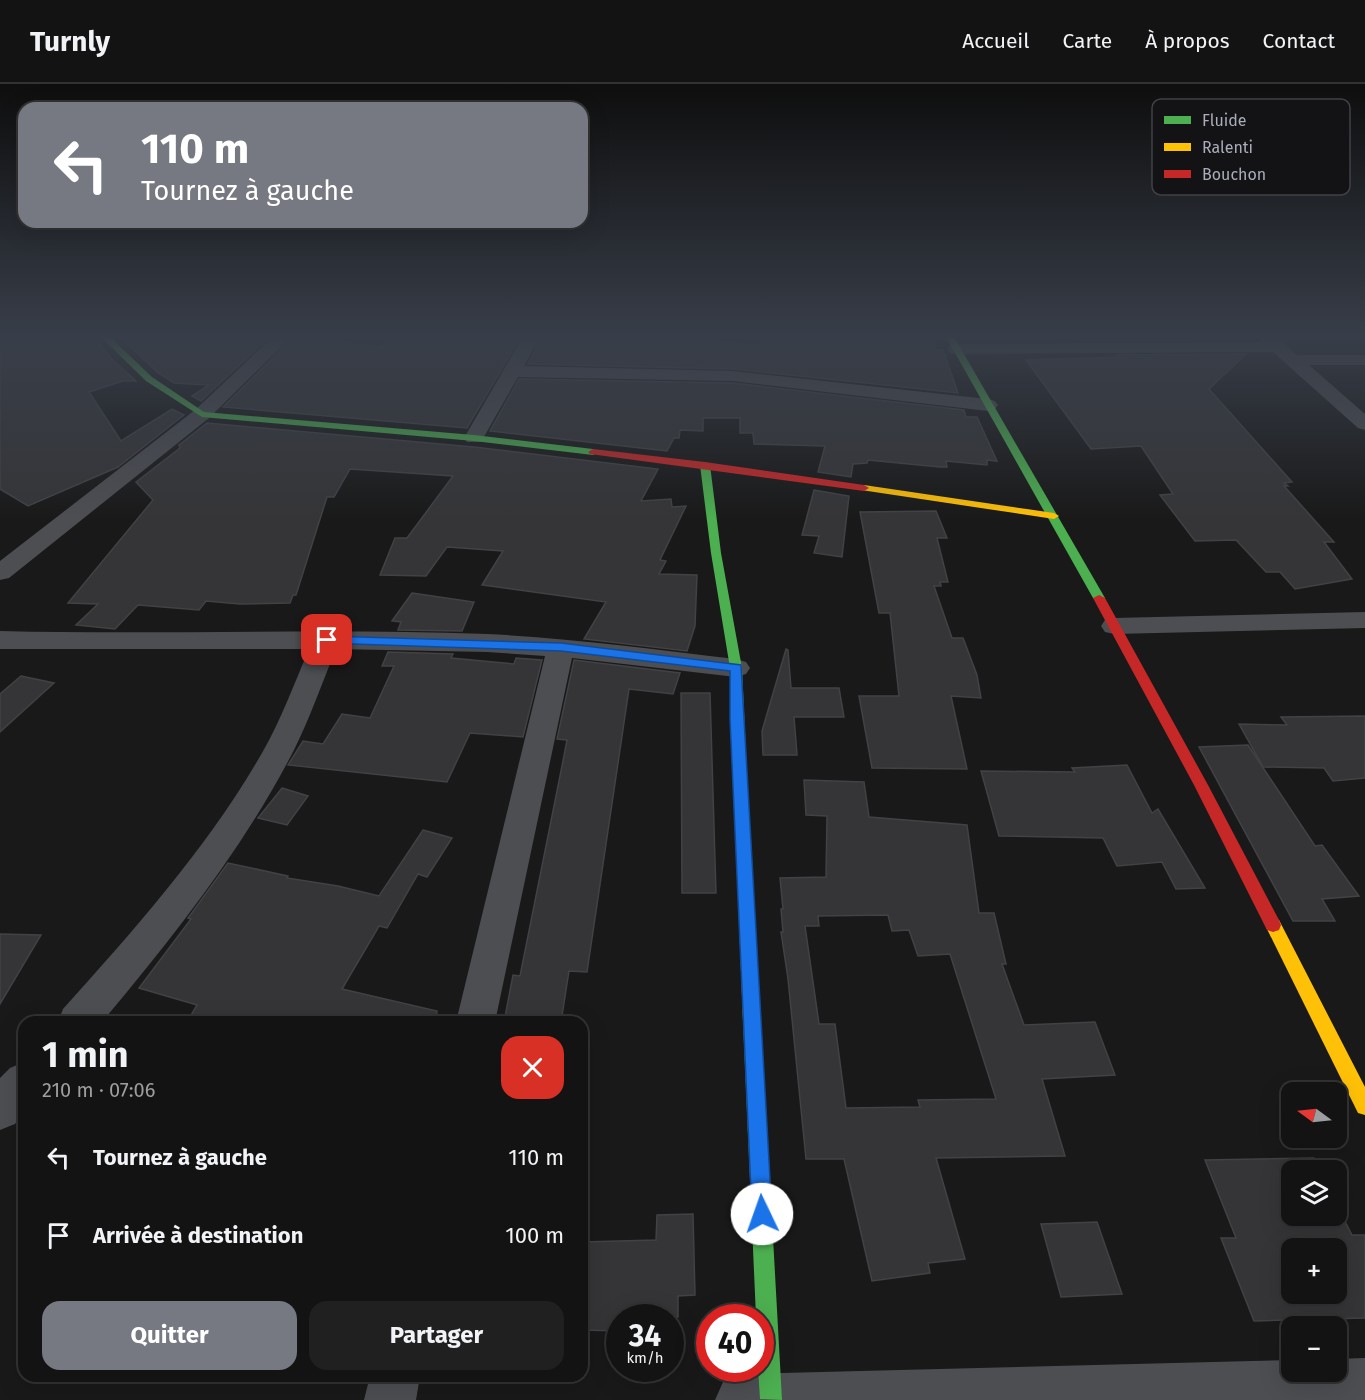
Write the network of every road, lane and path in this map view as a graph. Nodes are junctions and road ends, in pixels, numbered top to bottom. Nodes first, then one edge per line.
1 (171, 396) edge
2 (220, 396) edge
3 (499, 396) edge
4 (912, 396) edge
5 (983, 396) edge
6 (1334, 396) edge
7 (988, 405) junction
8 (202, 414) junction
9 (1365, 424) edge
10 (474, 438) junction
11 (705, 465) junction
12 (1054, 516) junction
13 (0, 573) edge
14 (1365, 620) edge
15 (1114, 626) junction
16 (0, 640) edge
17 (327, 640) junction
18 (561, 647) junction
19 (736, 668) junction
20 (82, 1016) edge
21 (476, 1016) edge
22 (18, 1089) edge
23 (1365, 1106) edge
24 (0, 1109) edge
25 (394, 1382) edge
26 (1365, 1383) edge
27 (756, 1399) edge
28 (390, 1400) edge

1 - 8 street
2 - 8 street
3 - 10 street
4 - 7 street
5 - 7 street
6 - 9 street
7 - 12 street
8 - 10 street
8 - 13 street
10 - 11 street
11 - 12 street
11 - 19 street
12 - 15 street
14 - 15 street
15 - 23 street
16 - 17 street
17 - 18 street
17 - 20 street
18 - 19 street
18 - 21 street
19 - 27 street
22 - 24 street
25 - 28 street
26 - 27 street

